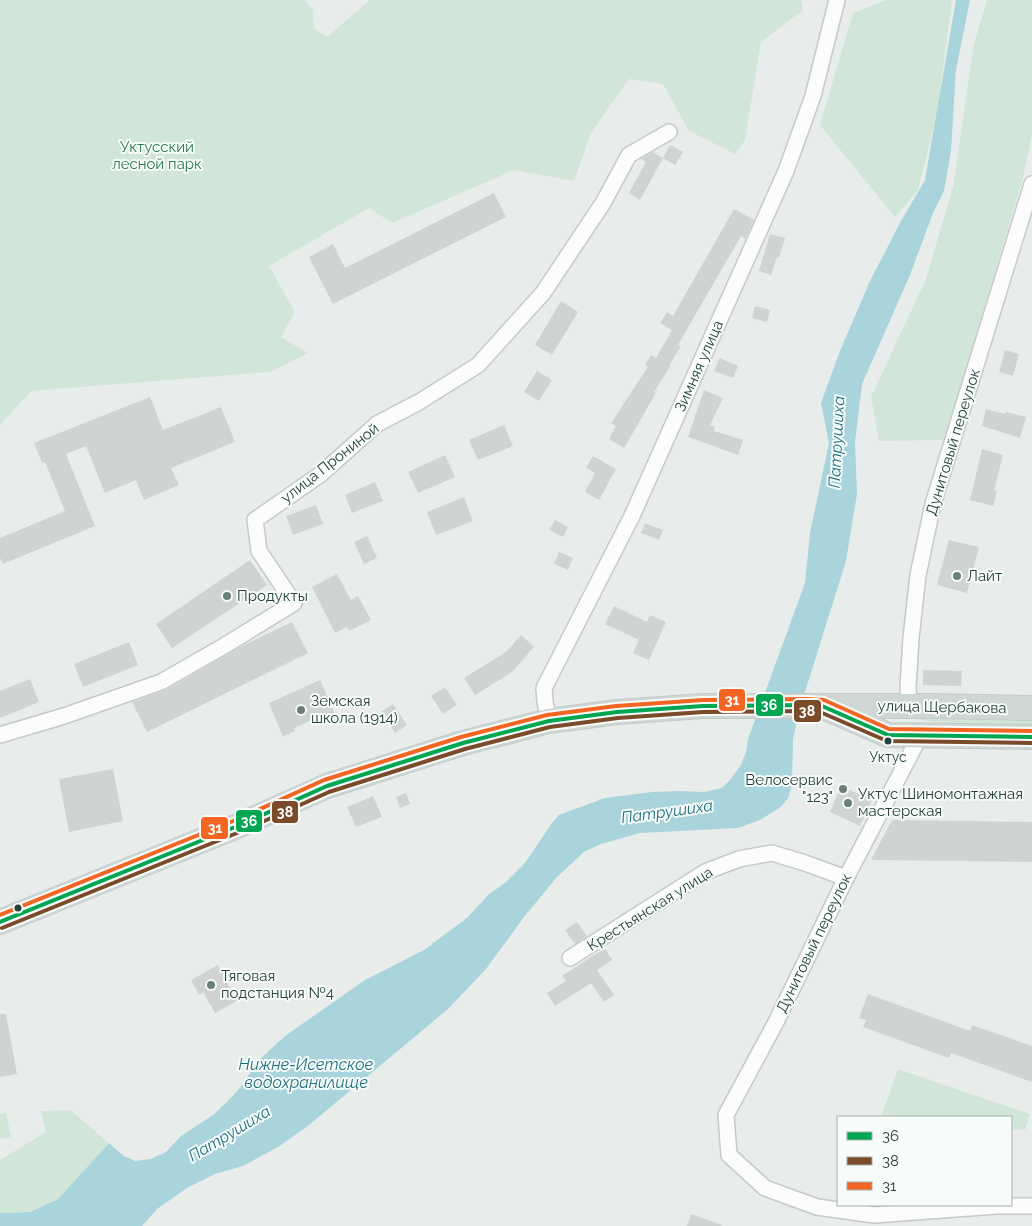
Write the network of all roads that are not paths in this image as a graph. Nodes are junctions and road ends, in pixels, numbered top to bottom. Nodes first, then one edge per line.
1 (837, 0) edge
2 (669, 132) dead end
3 (1032, 184) edge
4 (815, 706) junction
5 (909, 706) junction
6 (1032, 708) edge
7 (549, 721) junction
8 (0, 735) edge
9 (920, 736) junction
10 (1032, 737) edge
11 (846, 878) junction
12 (0, 922) edge
13 (570, 958) dead end
14 (1032, 1206) edge

1 - 7 street, Зимняя улица
2 - 8 street, улица Прониной
3 - 5 street, Дунитовый переулок
4 - 5 main road, улица Щербакова
4 - 7 main road, улица Щербакова
4 - 9 main road, улица Щербакова
5 - 6 main road, улица Щербакова
7 - 12 main road, улица Щербакова
9 - 10 main road, улица Щербакова
9 - 11 street, Дунитовый переулок
11 - 13 street, Крестьянская улица
11 - 14 street, Дунитовый переулок

